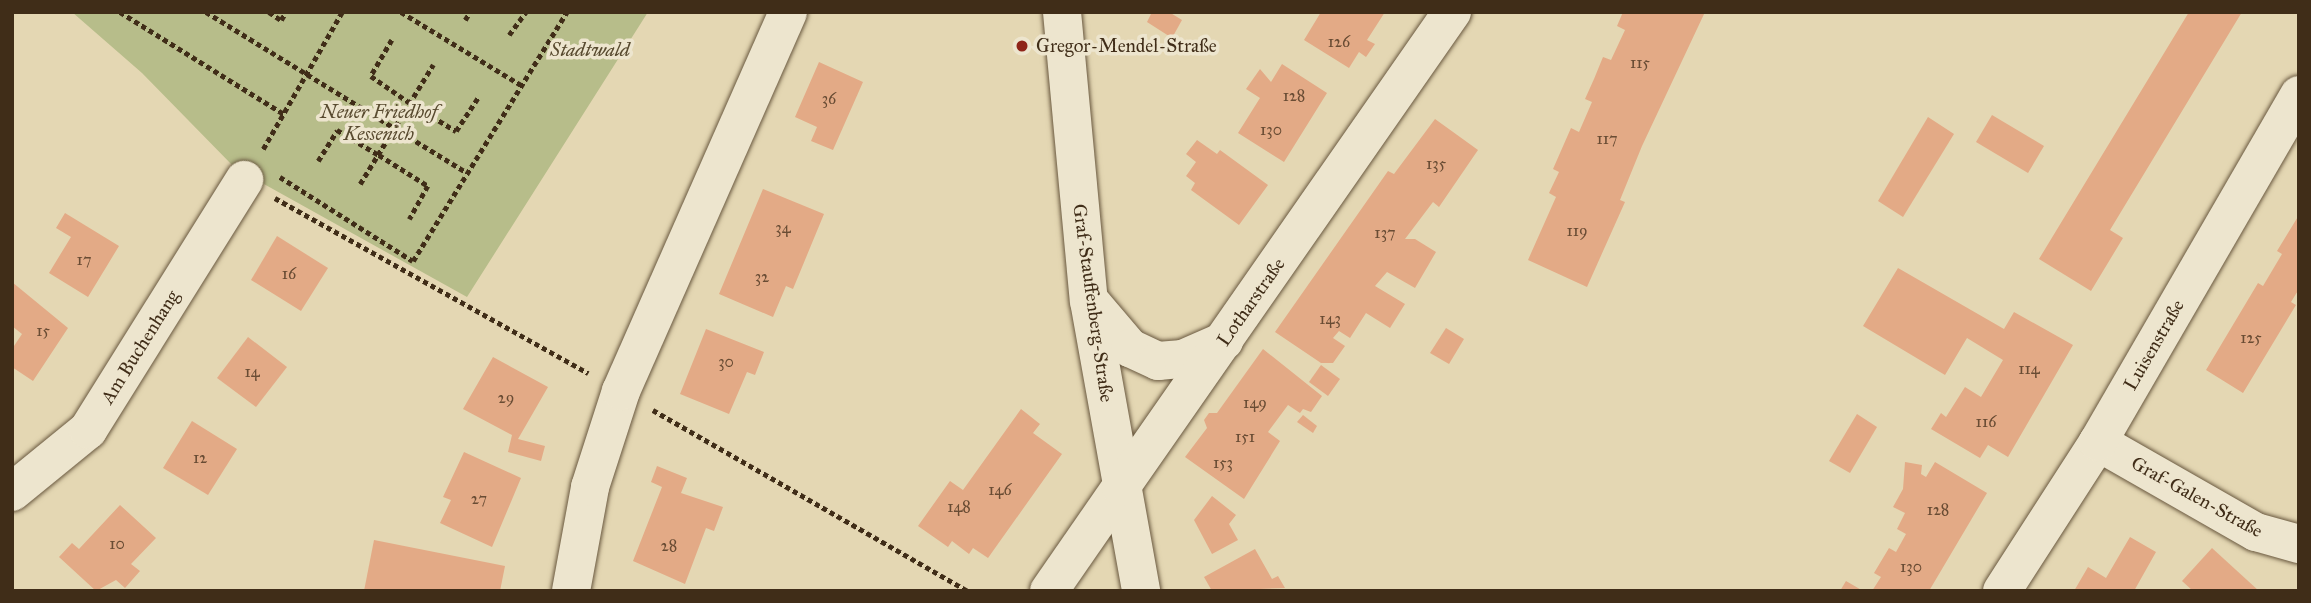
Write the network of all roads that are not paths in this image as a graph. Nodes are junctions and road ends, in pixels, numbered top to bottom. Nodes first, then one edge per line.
1 (788, 12) edge
2 (1062, 12) edge
3 (1452, 12) edge
4 (2299, 95) edge
5 (250, 171) road end
6 (1089, 301) junction
7 (1224, 341) junction
8 (2098, 442) junction
9 (1121, 487) junction
10 (12, 492) edge
11 (2299, 544) edge
12 (571, 591) edge
13 (1049, 591) edge
14 (1141, 591) edge
15 (2002, 591) edge

1 - 12 street
2 - 6 street, Graf-Stauffenberg-Straße
3 - 7 street, Lotharstraße
4 - 8 street, Luisenstraße
5 - 10 street, Am Buchenhang
6 - 7 street
6 - 9 street, Graf-Stauffenberg-Straße
7 - 9 street, Lotharstraße
8 - 11 street, Graf-Galen-Straße
8 - 15 street, Luisenstraße
9 - 13 street, Lotharstraße
9 - 14 street, Graf-Stauffenberg-Straße

